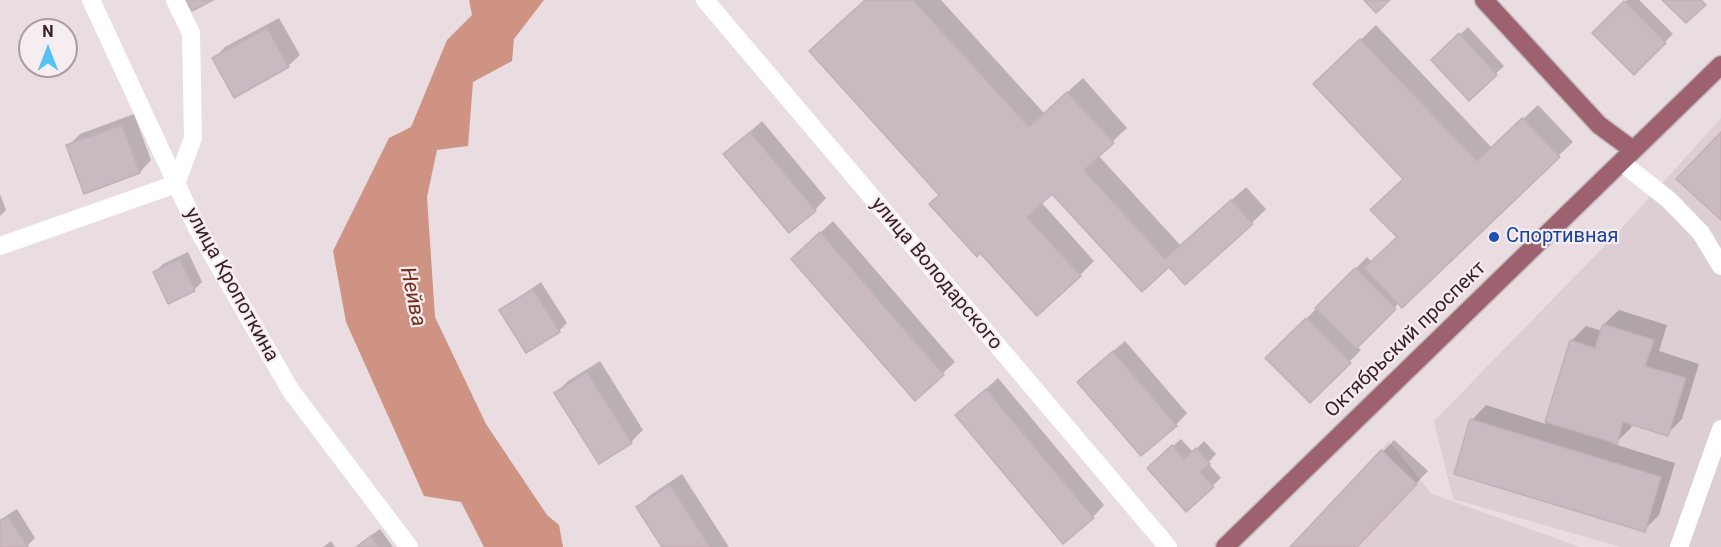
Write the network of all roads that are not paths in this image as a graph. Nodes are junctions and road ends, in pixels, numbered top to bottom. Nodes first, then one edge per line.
1 (91, 0) edge
2 (175, 0) edge
3 (705, 0) edge
4 (1484, 0) edge
5 (1721, 65) edge
6 (1627, 156) junction
7 (176, 184) junction
8 (0, 246) edge
9 (1721, 266) edge
10 (1721, 429) edge
11 (409, 547) edge
12 (1168, 547) edge
13 (1225, 547) edge
14 (1678, 547) edge

1 - 7 street, улица Кропоткина
2 - 7 street
3 - 12 street, улица Володарского
4 - 6 main road
5 - 6 main road, Октябрьский проспект
6 - 9 street
6 - 13 main road, Октябрьский проспект
7 - 8 street
7 - 11 street, улица Кропоткина
10 - 14 street

